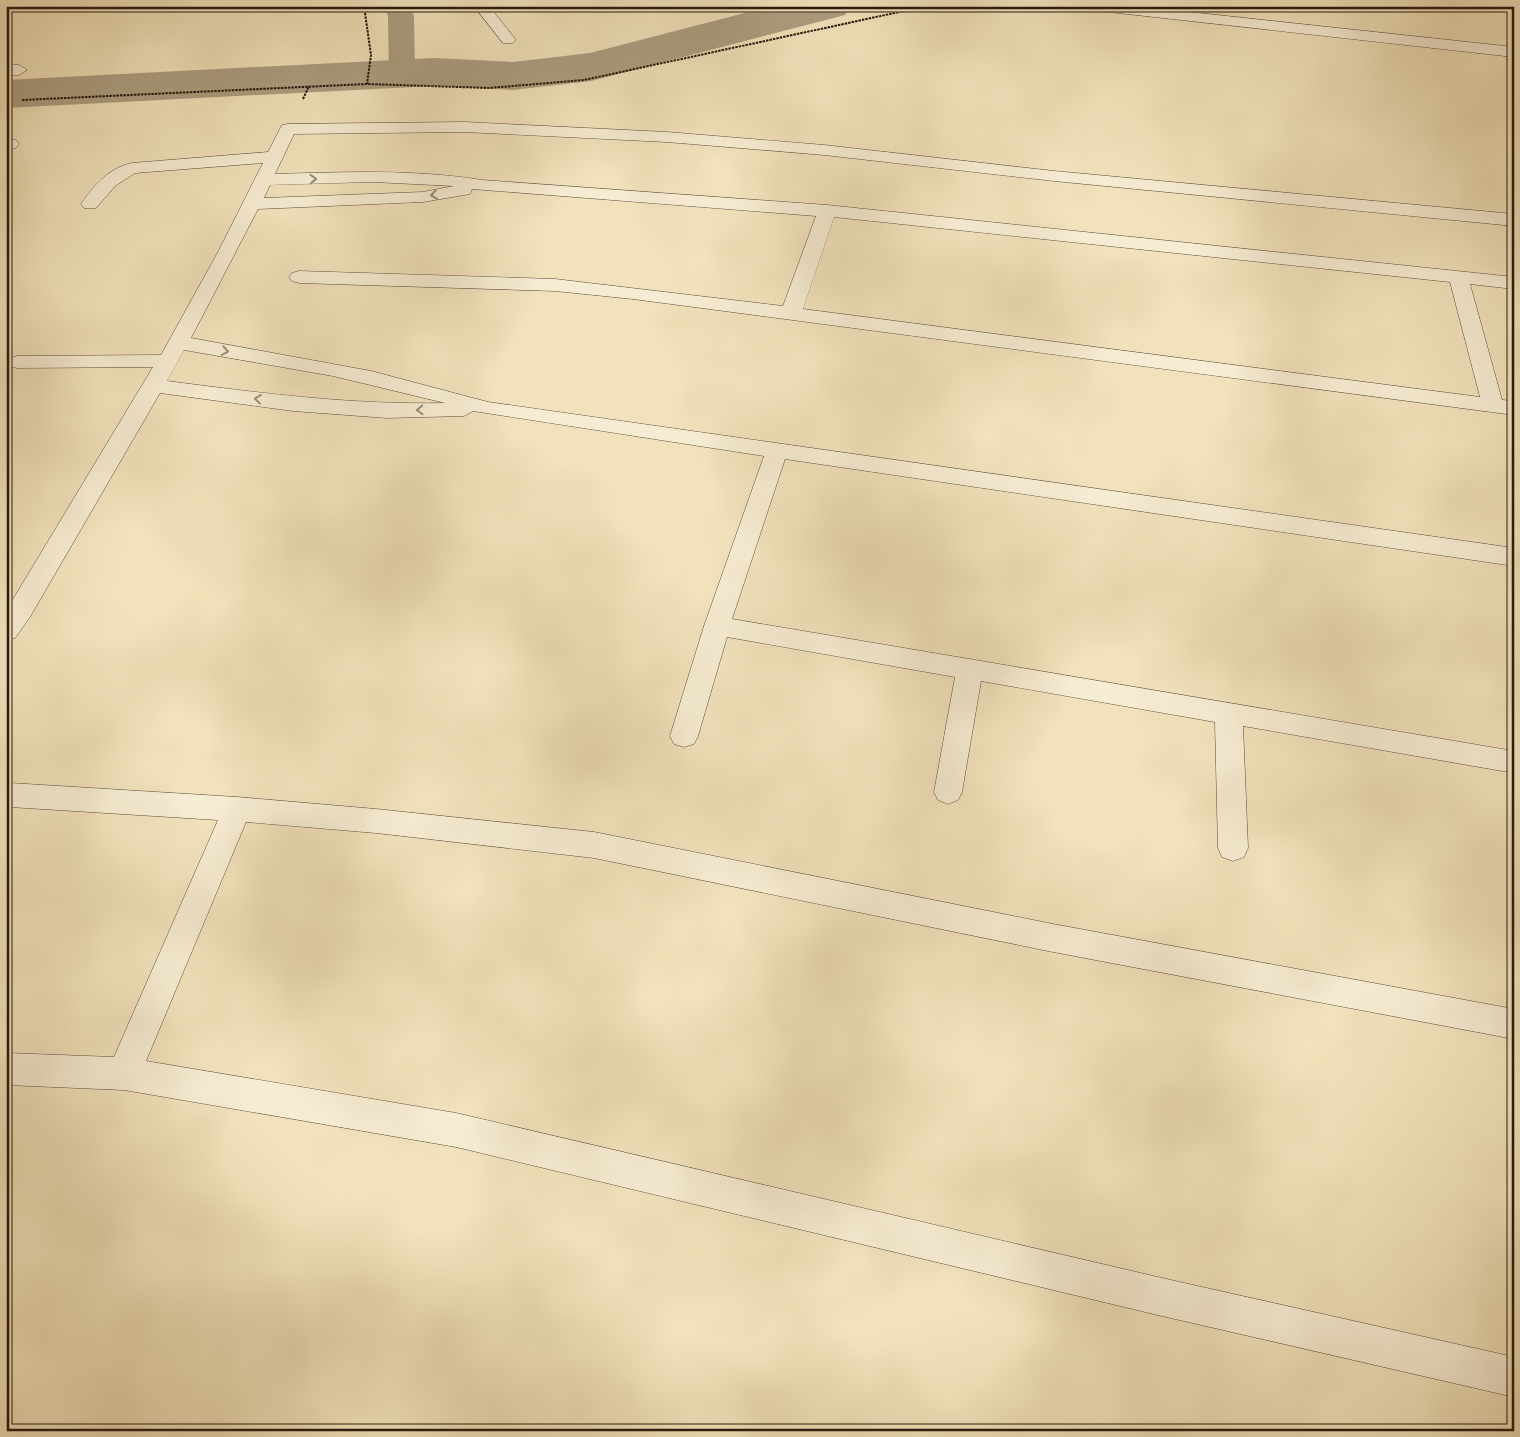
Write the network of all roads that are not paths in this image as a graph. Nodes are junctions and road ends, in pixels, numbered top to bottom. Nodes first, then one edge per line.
1 (481, 6) edge
2 (1091, 6) edge
3 (508, 40) dead end
4 (1514, 52) edge
5 (275, 157) junction
6 (264, 180) junction
7 (482, 185) junction
8 (90, 204) dead end
9 (253, 204) junction
10 (827, 211) junction
11 (1514, 220) edge
12 (299, 277) dead end
13 (1458, 277) junction
14 (1514, 283) edge
15 (791, 313) junction
16 (177, 342) junction
17 (167, 361) junction
18 (17, 362) dead end
19 (153, 386) junction
20 (1493, 405) junction
21 (486, 408) junction
22 (1514, 408) edge
23 (777, 450) junction
24 (1514, 557) edge
25 (717, 626) junction
26 (6, 631) edge
27 (969, 670) junction
28 (1229, 714) junction
29 (684, 736) dead end
30 (1514, 762) edge
31 (948, 792) dead end
32 (10, 795) dead end
33 (237, 809) junction
34 (1233, 848) dead end
35 (1514, 1024) edge
36 (6, 1069) edge
37 (124, 1074) junction
38 (1514, 1377) edge

1 - 3 street
2 - 4 street
5 - 6 street
5 - 8 street
5 - 11 street
6 -> 7 street
6 - 9 street
7 -> 9 street
7 - 10 street
9 - 16 street
10 - 13 street
10 - 15 street
12 - 15 street
13 - 14 street
13 - 20 street
15 - 20 street
16 - 17 street
16 -> 21 street
17 - 18 street
17 - 19 street
21 -> 19 street
19 - 26 street
20 - 22 street
21 - 23 street
23 - 24 street
23 - 25 street
25 - 27 street
25 - 29 street
27 - 28 street
27 - 31 street
28 - 30 street
28 - 34 street
32 - 33 street
33 - 35 street
33 - 37 street
36 - 37 street
37 - 38 street

